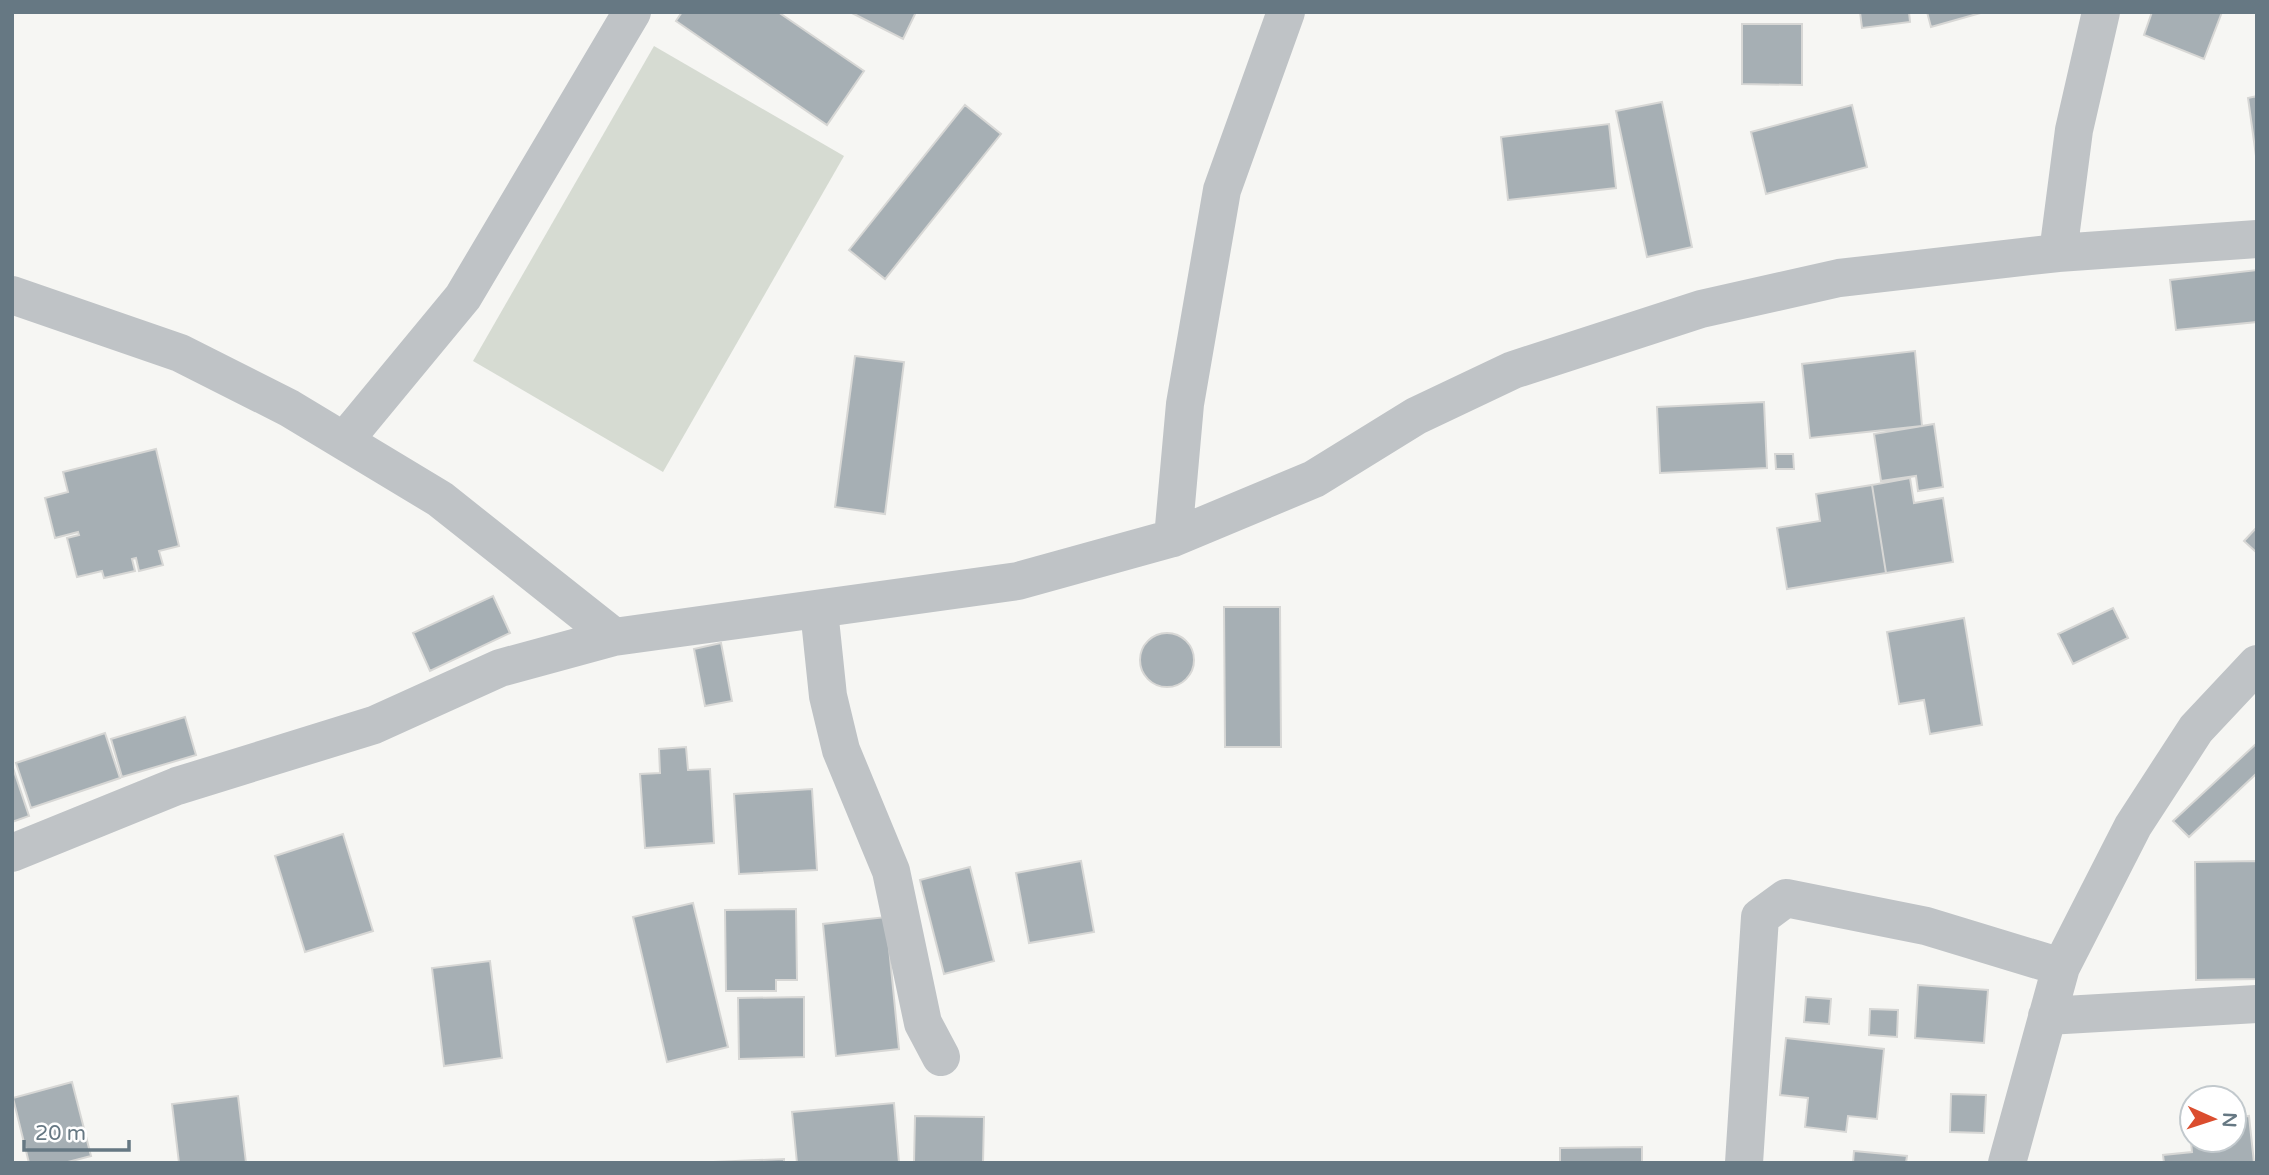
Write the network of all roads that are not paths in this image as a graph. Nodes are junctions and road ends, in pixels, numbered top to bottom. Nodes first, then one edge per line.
1 (632, 12) edge
2 (1286, 12) edge
3 (2101, 12) edge
4 (2257, 239) edge
5 (2058, 253) junction
6 (12, 295) edge
7 (344, 441) junction
8 (1173, 538) junction
9 (819, 610) junction
10 (614, 637) junction
11 (2257, 664) edge
12 (12, 853) edge
13 (2061, 967) junction
14 (2257, 1004) edge
15 (2047, 1016) junction
16 (941, 1057) dead end
17 (1744, 1163) edge
18 (2007, 1163) edge

1 - 7 street
2 - 8 street
3 - 5 street
4 - 5 street
5 - 8 street
6 - 7 street
7 - 10 street
8 - 9 street
9 - 10 street
9 - 16 street
10 - 12 street
11 - 13 street
13 - 15 street
13 - 17 street
14 - 15 street
15 - 18 street

